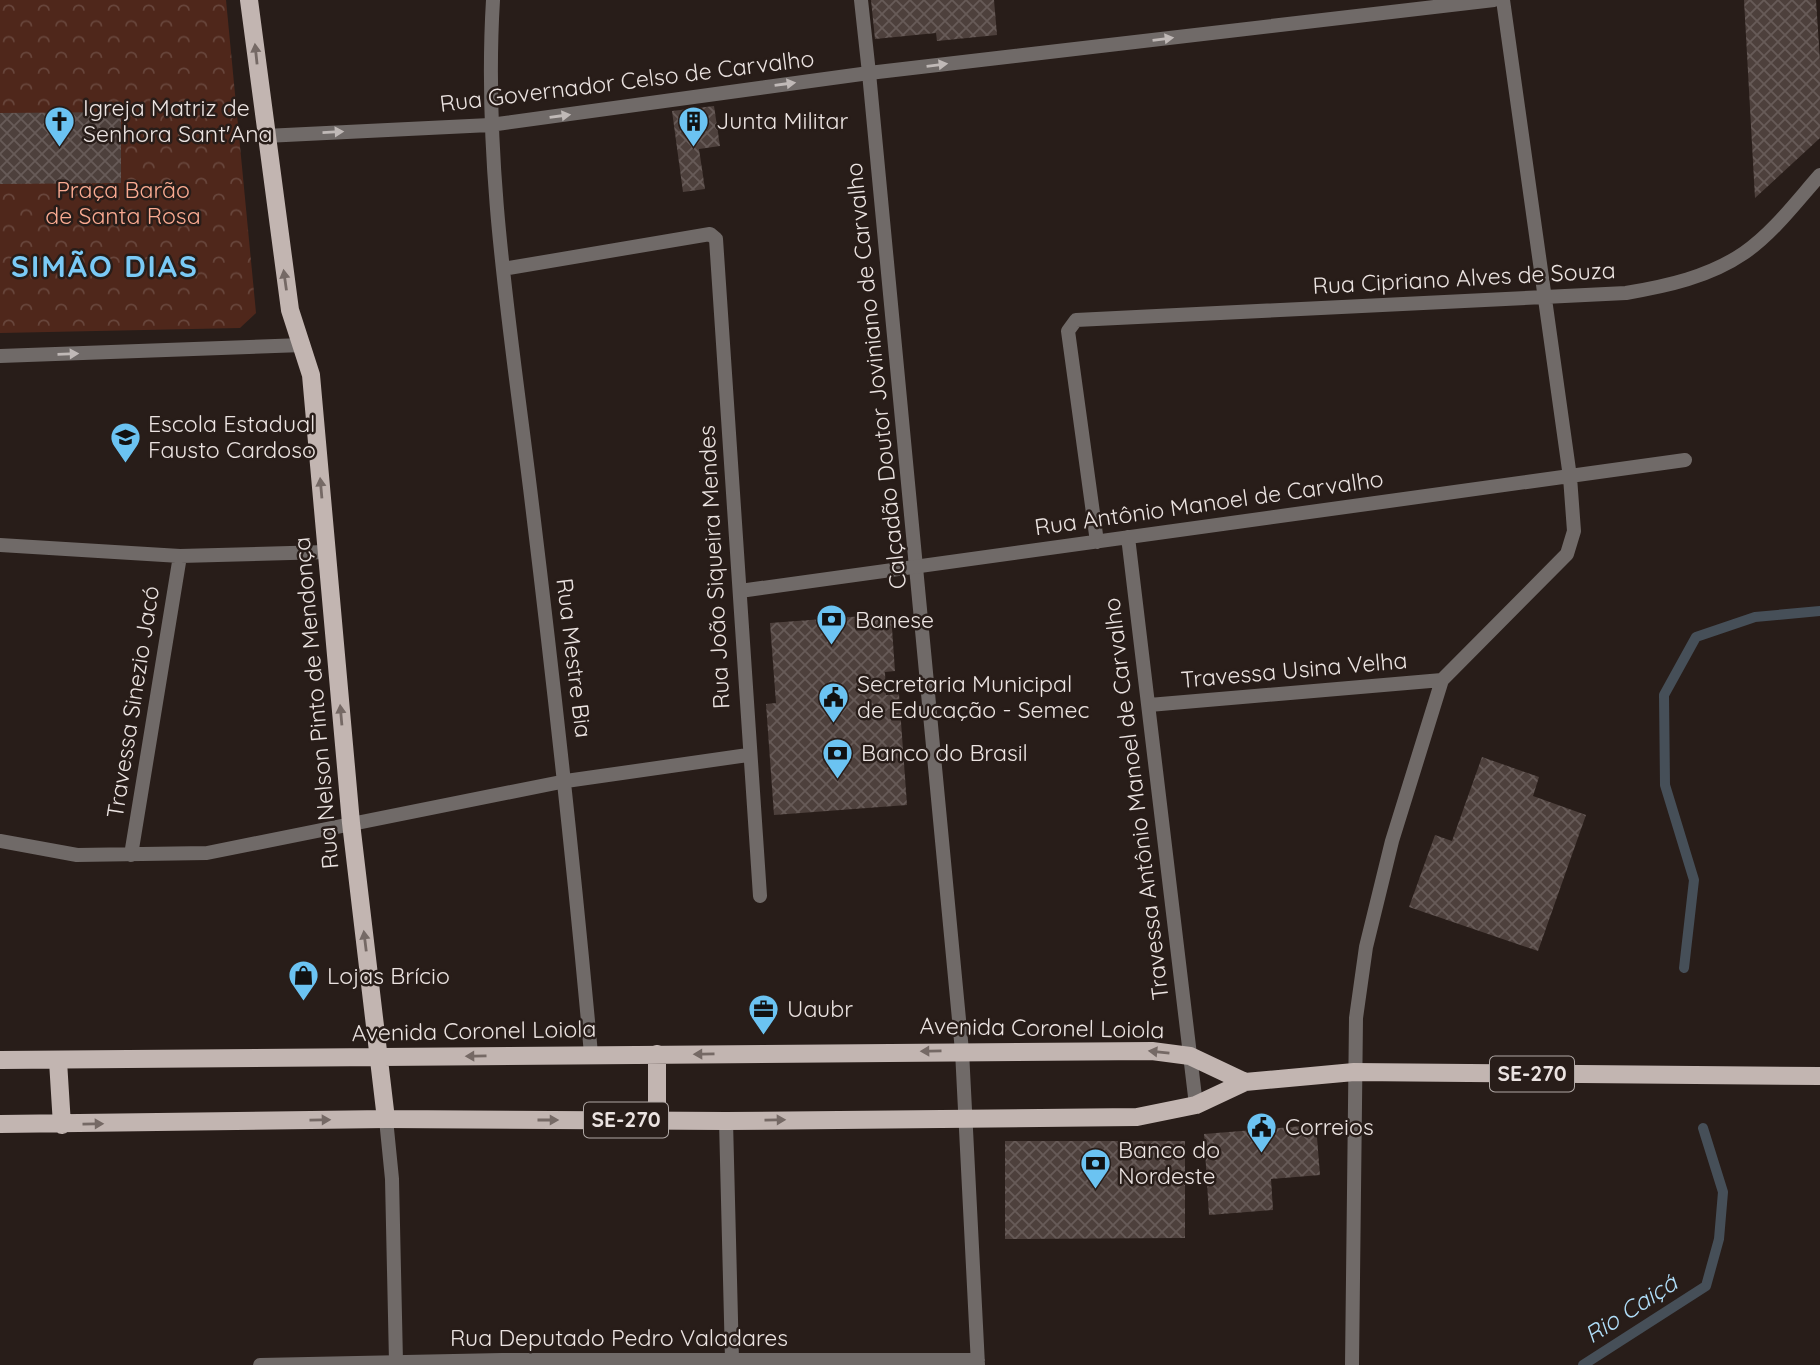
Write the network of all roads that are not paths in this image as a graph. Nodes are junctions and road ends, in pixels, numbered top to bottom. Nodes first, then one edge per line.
1 (249, 0) edge
2 (493, 0) edge
3 (861, 0) edge
4 (1494, 0) edge
5 (1503, 0) edge
6 (869, 73) junction
7 (490, 125) junction
8 (265, 136) junction
9 (1820, 175) edge
10 (503, 269) junction
11 (1545, 297) junction
12 (303, 345) junction
13 (0, 356) edge
14 (1685, 460) dead end
15 (1570, 477) junction
16 (1128, 537) junction
17 (1097, 542) junction
18 (0, 545) edge
19 (327, 552) junction
20 (180, 556) junction
21 (918, 565) junction
22 (740, 590) junction
23 (1442, 680) junction
24 (1149, 705) junction
25 (748, 755) junction
26 (566, 781) junction
27 (351, 823) junction
28 (0, 841) edge
29 (131, 855) junction
30 (760, 896) dead end
31 (962, 1051) junction
32 (591, 1054) junction
33 (657, 1054) junction
34 (1190, 1056) junction
35 (379, 1057) junction
36 (0, 1060) edge
37 (58, 1061) junction
38 (1354, 1072) junction
39 (1820, 1076) edge
40 (1245, 1082) junction
41 (1196, 1105) junction
42 (967, 1117) junction
43 (386, 1119) junction
44 (657, 1121) junction
45 (726, 1121) junction
46 (0, 1124) edge
47 (62, 1125) junction
48 (732, 1359) junction
49 (396, 1362) junction
50 (978, 1362) edge
51 (502, 1363) edge
52 (645, 1363) edge
53 (260, 1365) edge
54 (1352, 1365) edge

8 -> 1 main road
2 - 7 street, Rua Mestre Bia
3 - 6 street, Calçadão Doutor Joviniano de Carvalho
6 -> 4 street, Rua Governador Celso de Carvalho
5 - 11 street
7 -> 6 street, Rua Governador Celso de Carvalho
6 - 21 street, Calçadão Doutor Joviniano de Carvalho
8 -> 7 street, Rua Governador Celso de Carvalho
7 - 10 street, Rua Mestre Bia
12 -> 8 main road
9 - 11 street, Rua Cipriano Alves de Souza
10 - 22 street, Rua João Siqueira Mendes
10 - 26 street, Rua Mestre Bia
11 - 15 street
11 - 17 street, Rua Cipriano Alves de Souza
13 -> 12 street
19 -> 12 main road, Rua Nelson Pinto de Mendonça
14 - 15 street, Rua Antônio Manoel de Carvalho
15 - 16 street, Rua Antônio Manoel de Carvalho
15 - 23 street
16 - 17 street, Rua Antônio Manoel de Carvalho
16 - 24 street, Travessa Antônio Manoel de Carvalho
17 - 21 street, Rua Antônio Manoel de Carvalho
18 - 20 street
19 - 20 street
27 -> 19 main road, Rua Nelson Pinto de Mendonça
20 - 29 street, Travessa Sinezio Jacó
21 - 22 street, Rua Antônio Manoel de Carvalho
21 - 31 street, Calçadão Doutor Joviniano de Carvalho
22 - 25 street, Rua João Siqueira Mendes
23 - 24 street, Travessa Usina Velha
23 - 38 street
24 - 34 street, Travessa Antônio Manoel de Carvalho
25 - 26 street
25 - 30 street, Rua João Siqueira Mendes
26 - 27 street
26 - 32 street, Rua Mestre Bia
27 - 29 street
35 -> 27 main road, Rua Nelson Pinto de Mendonça
28 - 29 street
31 -> 33 main road, Avenida Coronel Loiola
34 -> 31 main road, Avenida Coronel Loiola
31 - 42 street, Calçadão Doutor Joviniano de Carvalho
32 - 33 main road, Avenida Coronel Loiola
32 -> 35 main road, Avenida Coronel Loiola
33 - 44 main road
34 - 40 main road, Avenida Coronel Loiola
34 - 41 street, Travessa Antônio Manoel de Carvalho
35 - 37 main road, Avenida Coronel Loiola
35 - 43 main road, Rua Nelson Pinto de Mendonça
36 - 37 main road, Avenida Coronel Loiola
37 - 47 main road
38 - 39 main road, SE-270
38 - 40 main road, SE-270
38 - 54 street
40 - 41 main road, SE-270
41 - 42 main road, SE-270
45 -> 42 main road, SE-270
42 - 50 street, Calçadão Doutor Joviniano de Carvalho
43 -> 44 main road, SE-270
47 -> 43 main road, SE-270
43 - 49 street
44 - 45 main road, SE-270
45 - 48 street
46 - 47 main road, SE-270
48 - 50 street, Rua Deputado Pedro Valadares
48 - 52 street, Rua Deputado Pedro Valadares
49 - 51 street, Rua Deputado Pedro Valadares
49 - 53 street, Rua Deputado Pedro Valadares
51 - 52 street, Rua Deputado Pedro Valadares

